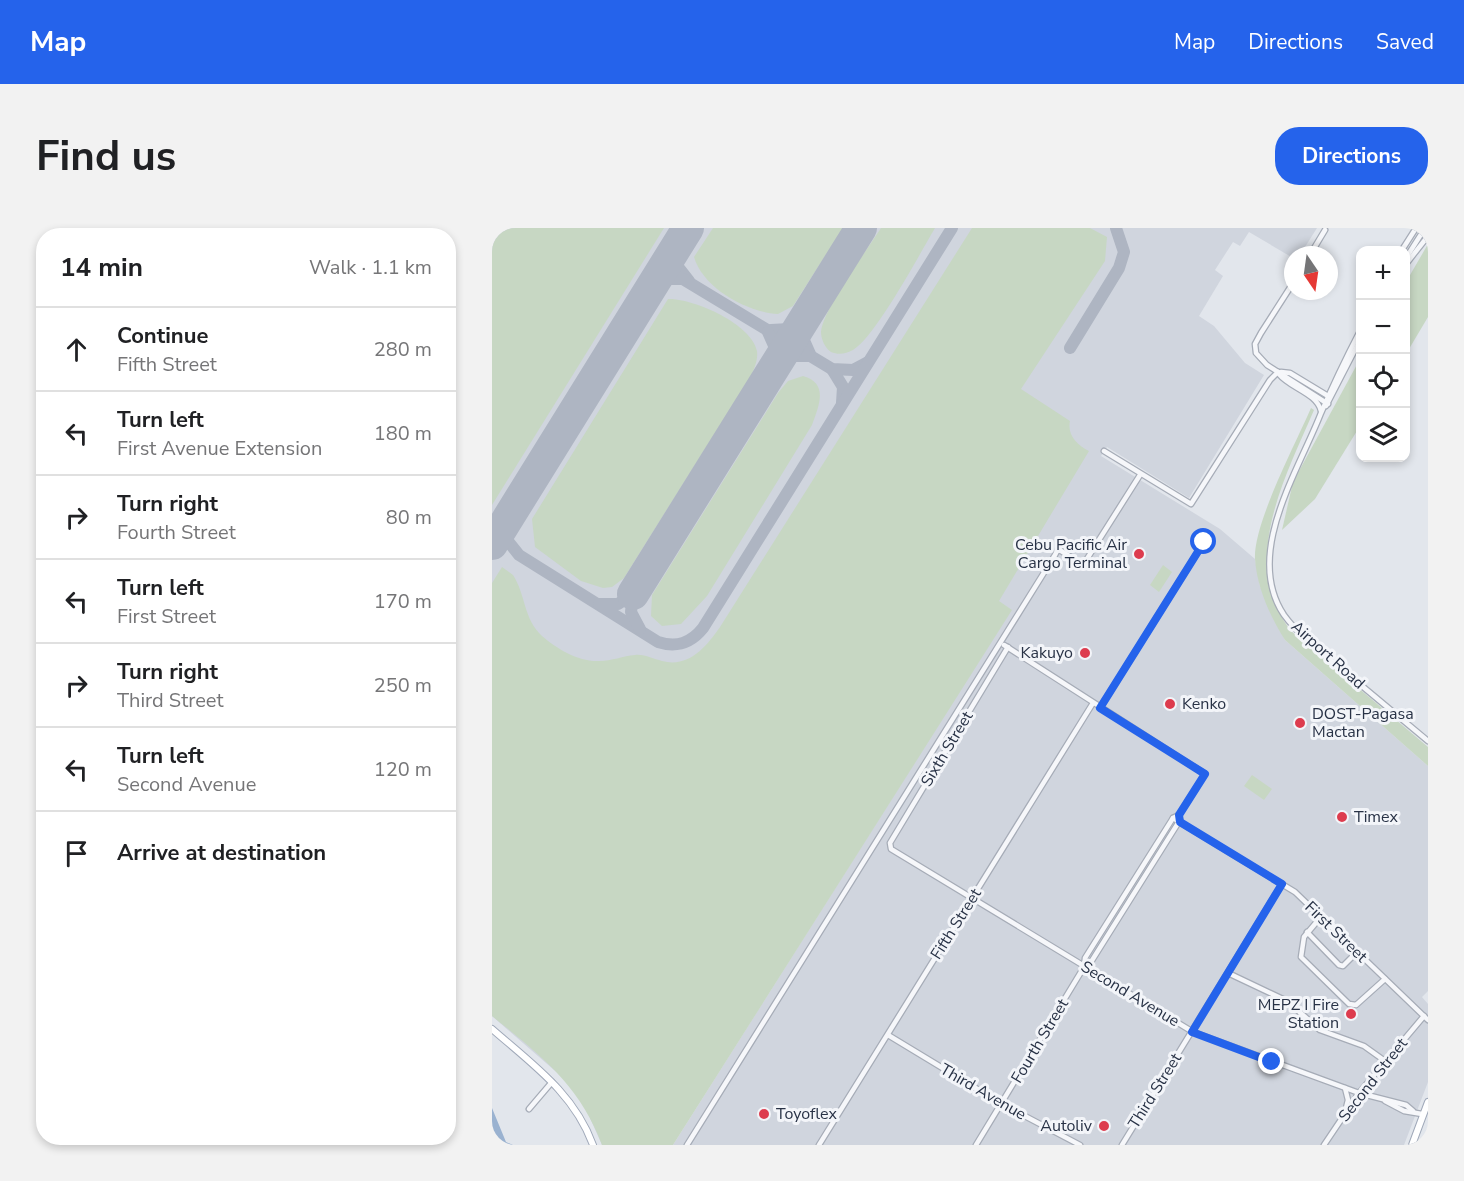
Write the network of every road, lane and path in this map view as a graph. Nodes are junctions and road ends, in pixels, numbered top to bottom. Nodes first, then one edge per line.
1 (1416, 228) edge
2 (1425, 228) edge
3 (1325, 230) dead end
4 (1428, 236) edge
5 (1315, 246) edge
6 (1405, 246) edge
7 (1410, 252) edge
8 (1410, 259) edge
9 (1284, 297) edge
10 (1356, 340) edge
11 (1356, 347) edge
12 (1278, 372) junction
13 (1329, 397) junction
14 (1326, 403) junction
15 (1322, 412) junction
16 (1104, 451) dead end
17 (1140, 475) junction
18 (1204, 542) dead end
19 (1093, 703) junction
20 (1100, 708) junction
21 (1428, 741) edge
22 (1179, 815) junction
23 (1173, 818) junction
24 (1180, 822) junction
25 (1167, 828) junction
26 (1174, 832) junction
27 (894, 851) joint
28 (1148, 858) junction
29 (1154, 863) junction
30 (1282, 884) junction
31 (1131, 886) junction
32 (1137, 890) junction
33 (972, 899) junction
34 (1115, 910) junction
35 (1122, 914) junction
36 (1320, 918) junction
37 (1307, 932) junction
38 (1357, 952) junction
39 (1084, 967) junction
40 (1228, 973) junction
41 (1385, 979) junction
42 (1426, 1018) edge
43 (492, 1029) edge
44 (1192, 1032) junction
45 (888, 1035) junction
46 (1385, 1061) junction
47 (552, 1082) junction
48 (1345, 1088) junction
49 (1359, 1093) junction
50 (1428, 1102) edge
51 (1002, 1104) junction
52 (529, 1109) dead end
53 (1345, 1113) junction
54 (1422, 1114) junction
55 (593, 1145) edge
56 (687, 1145) edge
57 (819, 1145) edge
58 (976, 1145) edge
59 (1080, 1145) edge
60 (1122, 1145) edge
61 (1324, 1145) edge
62 (1412, 1145) edge

1 - 6 street
2 - 7 street
3 - 5 street
4 - 8 street
9 - 12 street
10 - 13 street, Airport Road
11 - 13 street, Airport Road
12 - 13 street
12 - 14 street
12 - 15 street
12 - 17 street
13 - 14 street, Airport Road
14 - 15 street, Airport Road
15 - 21 street, Airport Road
16 - 17 street
17 - 56 street
18 - 20 street
19 - 20 street
19 - 27 street, Sixth Street
19 - 33 street, Fifth Street
20 - 22 street
22 - 23 street
22 - 24 street
23 - 24 street, First Street
23 - 25 street, Fourth Street
24 - 26 street, Fourth Street
24 - 30 street, First Street
25 - 26 street
25 - 28 street, Fourth Street
26 - 29 street, Fourth Street
27 - 33 street, Second Avenue
28 - 29 street
28 - 31 street, Fourth Street
29 - 32 street, Fourth Street
30 - 36 street, First Street
30 - 40 street, Third Street
31 - 32 street
31 - 34 street, Fourth Street
32 - 35 street, Fourth Street
33 - 39 street, Second Avenue
33 - 45 street, Fifth Street
34 - 35 street
34 - 39 street, Fourth Street
35 - 39 street, Fourth Street
36 - 37 street
36 - 38 street, First Street
37 - 38 street
37 - 41 street
38 - 41 street, First Street
39 - 44 street, Second Avenue
39 - 51 street, Fourth Street
40 - 44 street, Third Street
40 - 46 street
41 - 42 street, First Street
42 - 46 street, Second Street
43 - 47 main road
44 - 48 street, Second Avenue
44 - 60 street, Third Street
45 - 51 street, Third Avenue
45 - 57 street, Fifth Street
46 - 49 street, Second Street
47 - 52 street
47 - 55 main road
48 - 49 street, Second Avenue
48 - 53 street
49 - 53 street, Second Street
49 - 54 street, Second Avenue
50 - 54 main road
51 - 58 street, Fourth Street
51 - 59 street, Third Avenue
53 - 61 street, Second Street
54 - 62 main road

